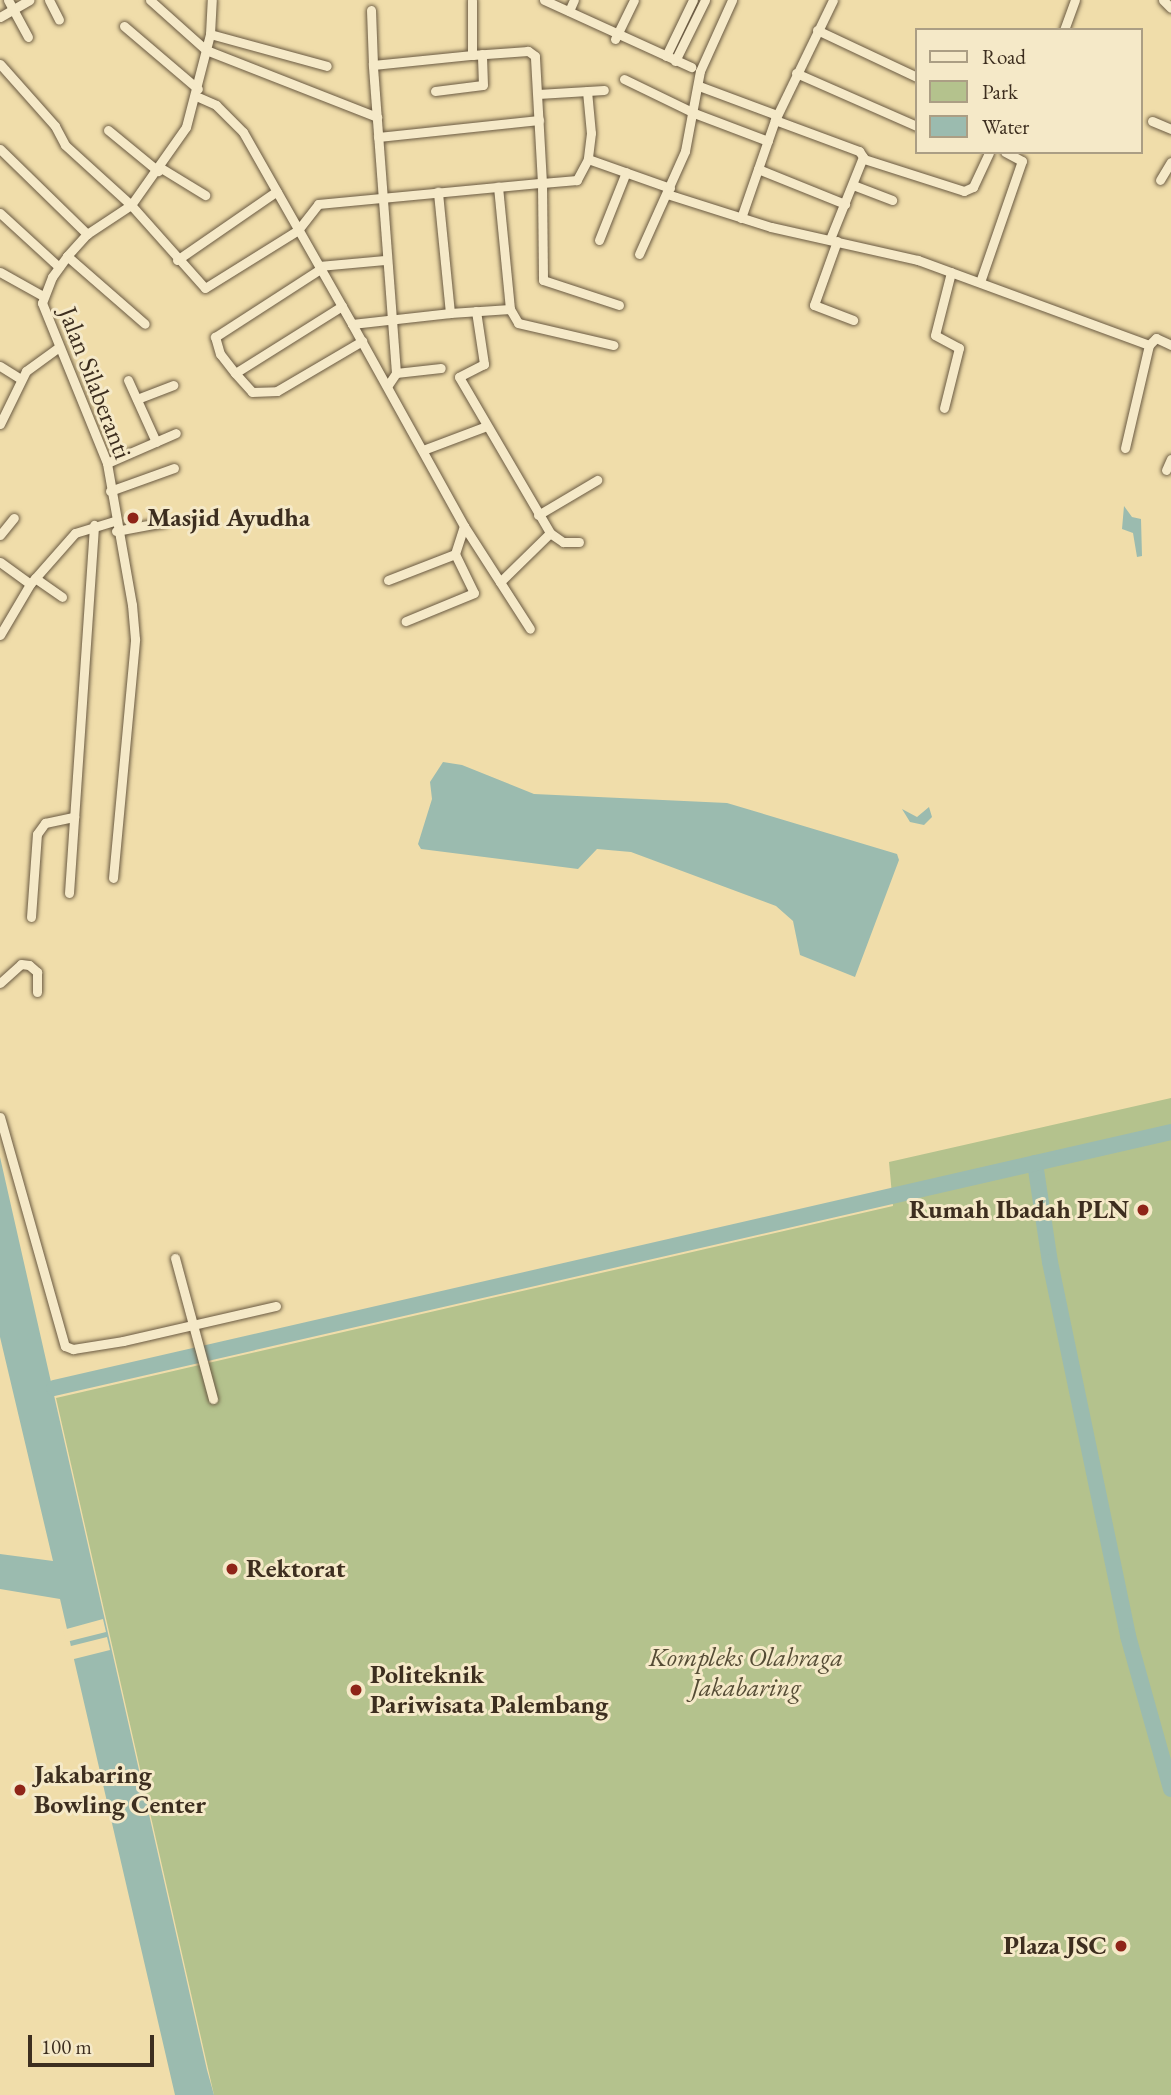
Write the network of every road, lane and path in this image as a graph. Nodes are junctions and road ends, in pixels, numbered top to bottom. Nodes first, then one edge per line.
1 (8, 0) edge
2 (30, 0) edge
3 (50, 0) edge
4 (150, 0) edge
5 (212, 0) edge
6 (471, 0) edge
7 (544, 0) edge
8 (574, 0) edge
9 (635, 0) edge
10 (693, 0) edge
11 (705, 0) edge
12 (732, 0) edge
13 (833, 0) edge
14 (1075, 0) edge
15 (1163, 0) edge
16 (1171, 8) edge
17 (14, 10) junction
18 (370, 10) dead end
19 (569, 11) junction
20 (0, 17) edge
21 (60, 20) dead end
22 (124, 26) dead end
23 (1065, 28) edge
24 (817, 30) junction
25 (210, 34) junction
26 (616, 36) junction
27 (28, 37) dead end
28 (206, 50) junction
29 (477, 54) junction
30 (670, 59) junction
31 (0, 64) edge
32 (373, 65) junction
33 (327, 66) dead end
34 (691, 67) dead end
35 (796, 73) junction
36 (916, 77) edge
37 (624, 79) dead end
38 (699, 86) junction
39 (604, 90) dead end
40 (435, 91) dead end
41 (587, 91) junction
42 (197, 92) junction
43 (538, 94) junction
44 (694, 113) junction
45 (377, 117) junction
46 (776, 117) junction
47 (539, 120) junction
48 (1152, 121) dead end
49 (916, 126) edge
50 (1171, 129) edge
51 (108, 130) dead end
52 (378, 137) junction
53 (768, 141) junction
54 (0, 149) edge
55 (988, 154) edge
56 (1009, 154) edge
57 (588, 159) junction
58 (864, 159) junction
59 (1171, 162) edge
60 (159, 169) junction
61 (758, 169) junction
62 (626, 172) junction
63 (1160, 180) dead end
64 (542, 183) junction
65 (853, 185) junction
66 (498, 187) junction
67 (277, 191) junction
68 (669, 191) junction
69 (438, 192) junction
70 (205, 195) dead end
71 (382, 196) junction
72 (892, 200) dead end
73 (845, 204) junction
74 (131, 205) junction
75 (0, 213) edge
76 (741, 218) junction
77 (298, 230) junction
78 (87, 234) junction
79 (599, 240) dead end
80 (834, 240) junction
81 (639, 254) dead end
82 (67, 256) junction
83 (177, 260) junction
84 (385, 260) junction
85 (59, 267) junction
86 (320, 267) junction
87 (0, 272) edge
88 (951, 272) junction
89 (980, 282) junction
90 (43, 296) junction
91 (619, 305) dead end
92 (341, 306) junction
93 (510, 309) junction
94 (476, 312) junction
95 (450, 313) junction
96 (392, 319) junction
97 (853, 320) dead end
98 (145, 324) dead end
99 (352, 324) junction
100 (362, 341) junction
101 (613, 345) dead end
102 (1149, 345) junction
103 (1171, 345) edge
104 (59, 347) junction
105 (0, 366) edge
106 (441, 369) dead end
107 (235, 373) junction
108 (396, 373) junction
109 (21, 379) junction
110 (128, 380) dead end
111 (388, 385) junction
112 (173, 386) dead end
113 (137, 399) junction
114 (944, 408) dead end
115 (0, 424) edge
116 (487, 426) junction
117 (176, 433) dead end
118 (156, 442) junction
119 (1125, 448) dead end
120 (423, 450) junction
121 (1171, 459) edge
122 (107, 463) junction
123 (174, 468) dead end
124 (1166, 470) dead end
125 (597, 480) dead end
126 (110, 491) junction
127 (538, 515) junction
128 (14, 518) dead end
129 (164, 522) dead end
130 (94, 525) junction
131 (115, 526) junction
132 (464, 527) junction
133 (551, 533) junction
134 (0, 536) edge
135 (579, 542) dead end
136 (455, 554) junction
137 (0, 562) edge
138 (388, 580) dead end
139 (33, 581) junction
140 (500, 582) junction
141 (62, 597) dead end
142 (406, 621) dead end
143 (530, 629) dead end
144 (0, 635) edge
145 (74, 817) junction
146 (113, 878) dead end
147 (69, 893) dead end
148 (31, 917) dead end
149 (0, 983) edge
150 (37, 992) dead end
151 (0, 1117) edge
152 (175, 1258) dead end
153 (276, 1306) dead end
154 (194, 1325) junction
155 (213, 1399) dead end

1 - 17 street
2 - 17 street
3 - 21 street
4 - 28 street
5 - 25 street, Jalan Silaberanti
6 - 29 street
7 - 19 street
8 - 19 street
9 - 26 street
10 - 30 street
11 - 30 street
12 - 38 street
13 - 24 street
14 - 23 street
15 - 16 street
17 - 20 street
17 - 27 street
18 - 32 street
19 - 26 street
22 - 42 street
24 - 35 street
24 - 36 street
25 - 28 street, Jalan Silaberanti
25 - 33 street
26 - 30 street
28 - 42 street, Jalan Silaberanti
28 - 45 street
29 - 32 street
29 - 40 street
29 - 43 street
30 - 34 street
31 - 74 street
32 - 45 street
35 - 46 street
35 - 49 street
37 - 44 street
38 - 44 street
38 - 46 street
39 - 41 street
41 - 43 street
41 - 57 street
42 - 60 street, Jalan Silaberanti
42 - 67 street
43 - 47 street
44 - 53 street
44 - 68 street
45 - 52 street
46 - 53 street
46 - 58 street
47 - 52 street
47 - 64 street
48 - 50 street
51 - 60 street
52 - 71 street
53 - 61 street
54 - 78 street
55 - 58 street
56 - 89 street
57 - 62 street
57 - 64 street
58 - 65 street
59 - 63 street
60 - 70 street
60 - 74 street, Jalan Silaberanti
61 - 73 street
61 - 76 street
62 - 68 street
62 - 79 street
64 - 66 street
64 - 91 street
65 - 72 street
65 - 73 street
66 - 69 street
66 - 93 street
67 - 77 street
67 - 83 street
68 - 76 street
68 - 81 street
69 - 71 street
69 - 95 street
71 - 77 street
71 - 84 street
73 - 80 street
74 - 78 street, Jalan Silaberanti
74 - 83 street
75 - 85 street
76 - 80 street
77 - 83 street
77 - 86 street
78 - 82 street, Jalan Silaberanti
80 - 88 street
80 - 97 street
82 - 85 street, Jalan Silaberanti
82 - 98 street
84 - 86 street
84 - 96 street
85 - 90 street, Jalan Silaberanti
86 - 92 street
86 - 107 street
87 - 90 street
88 - 89 street
88 - 114 street
89 - 102 street
90 - 104 street, Jalan Silaberanti
92 - 99 street
92 - 107 street
93 - 94 street
93 - 101 street
94 - 95 street
94 - 116 street
95 - 96 street
96 - 99 street
96 - 108 street
99 - 100 street
100 - 107 street
100 - 111 street
102 - 103 street
102 - 119 street
104 - 109 street
104 - 122 street, Jalan Silaberanti
105 - 109 street
106 - 108 street
108 - 111 street
109 - 115 street
110 - 113 street
111 - 120 street
112 - 113 street
113 - 118 street
116 - 120 street
116 - 127 street
117 - 118 street
118 - 122 street
120 - 132 street
121 - 124 street
122 - 126 street, Jalan Silaberanti
123 - 126 street
125 - 127 street
126 - 131 street, Jalan Silaberanti
127 - 133 street
128 - 134 street
129 - 131 street
130 - 131 street
130 - 139 street
130 - 145 street
131 - 146 street, Jalan Silaberanti
132 - 136 street
132 - 140 street
133 - 135 street
133 - 140 street
136 - 138 street
136 - 142 street
137 - 139 street
139 - 141 street
139 - 144 street
140 - 143 street
145 - 147 street
145 - 148 street
149 - 150 street
151 - 154 street
152 - 154 street
153 - 154 street
154 - 155 street

